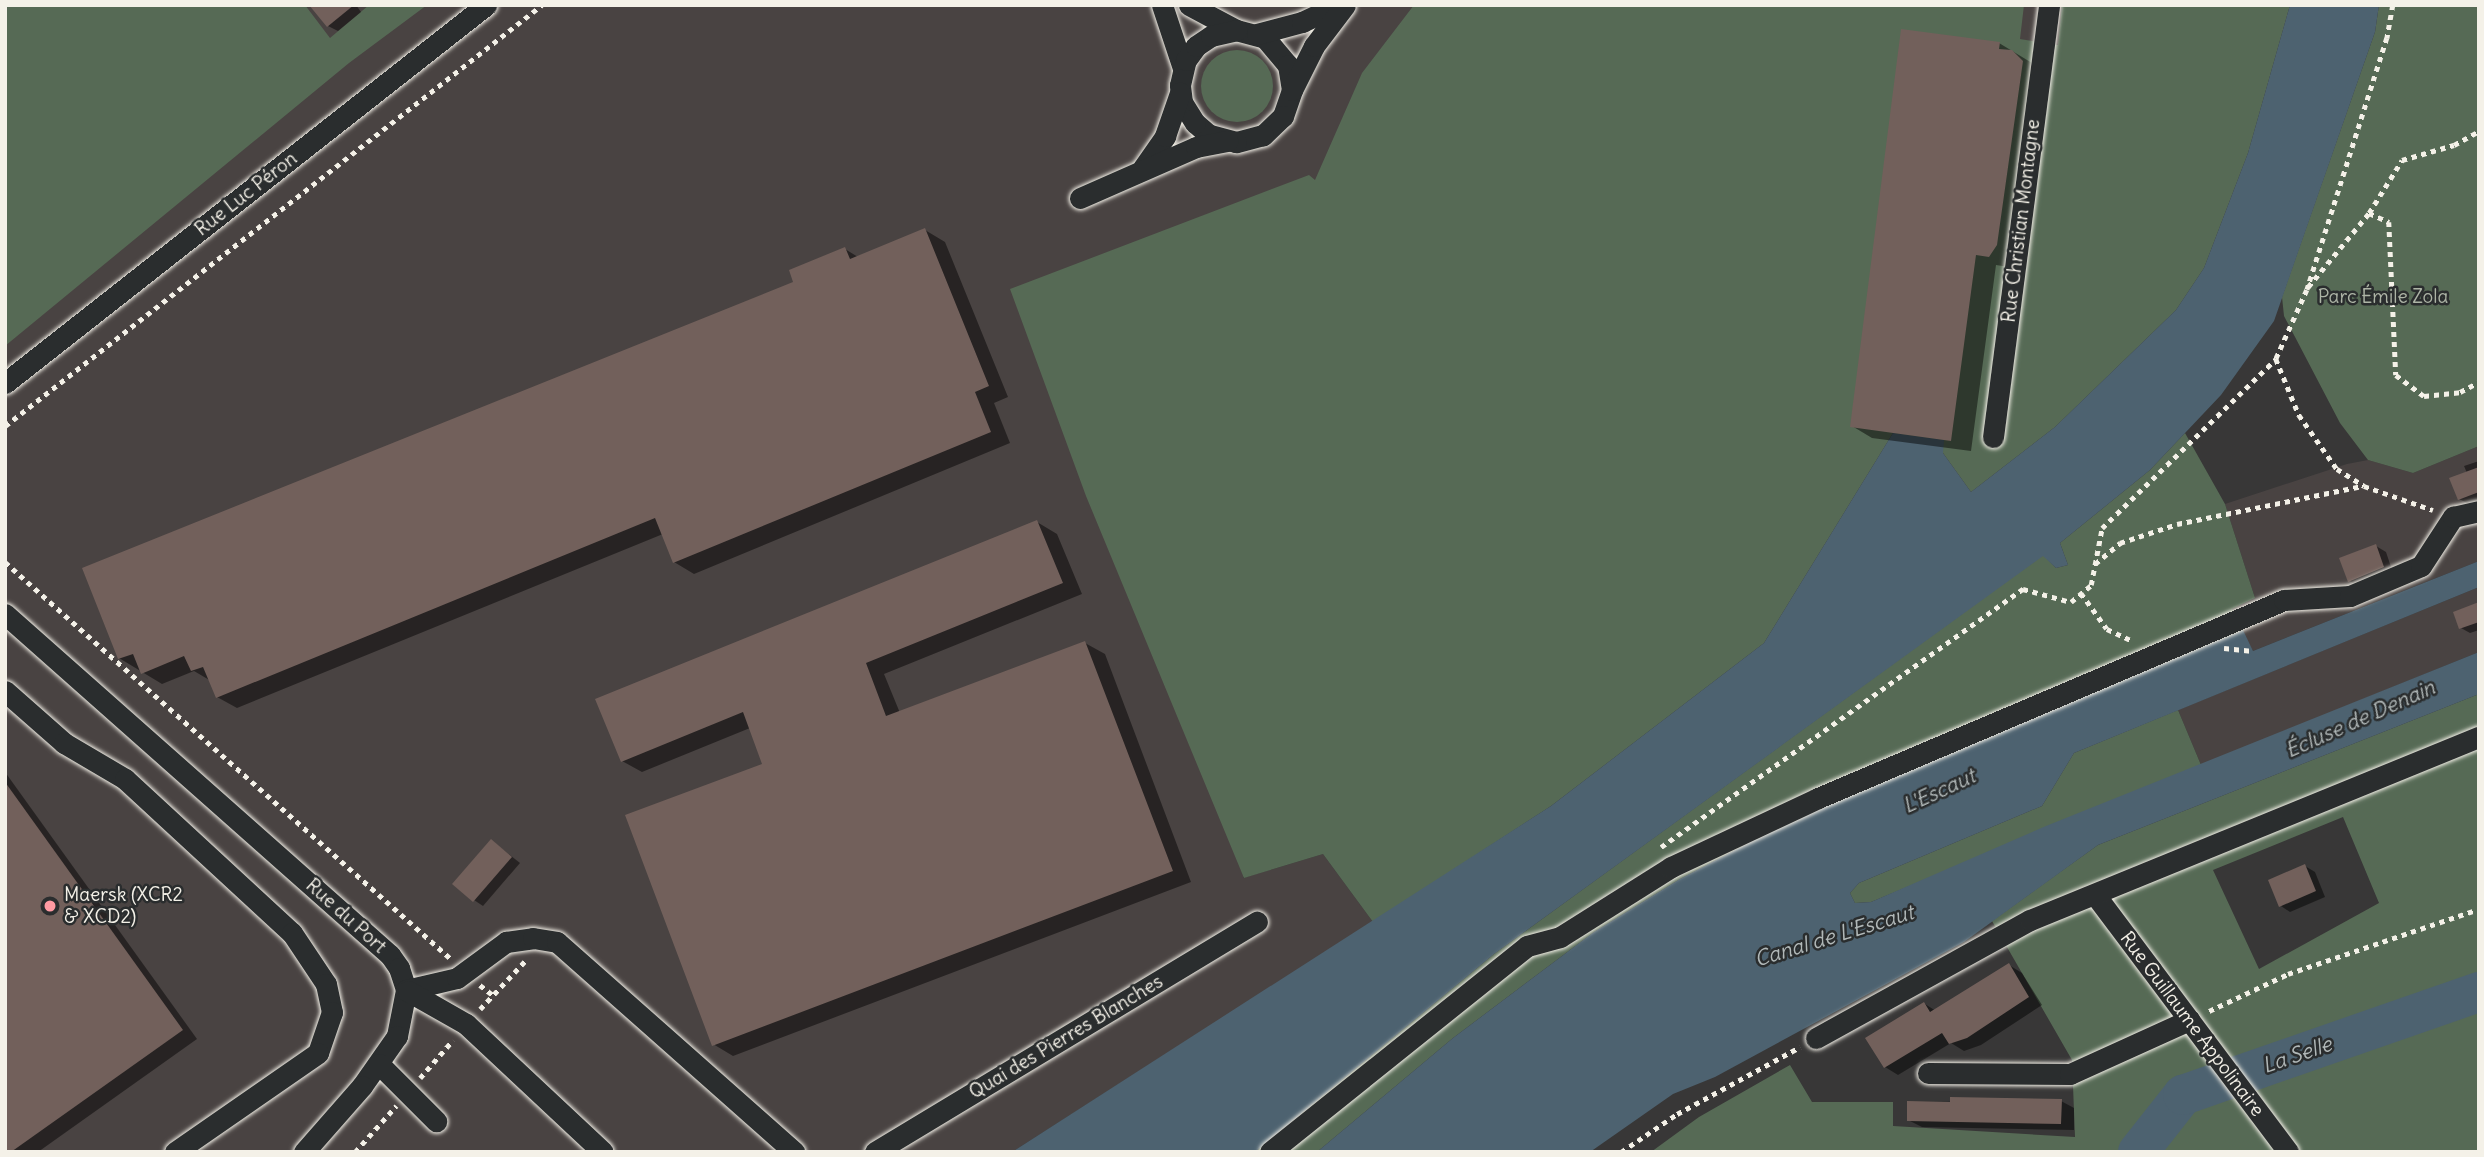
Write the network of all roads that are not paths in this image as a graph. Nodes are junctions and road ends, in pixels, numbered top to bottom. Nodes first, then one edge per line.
1 (486, 5) edge
2 (1162, 5) edge
3 (1189, 5) edge
4 (1338, 5) edge
5 (1345, 5) edge
6 (2049, 5) edge
7 (1236, 30) junction
8 (1257, 34) junction
9 (1183, 68) junction
10 (1292, 90) junction
11 (1181, 93) junction
12 (1227, 141) junction
13 (1143, 168) junction
14 (1080, 198) dead end
15 (5, 383) edge
16 (1993, 437) dead end
17 (2479, 511) edge
18 (5, 614) edge
19 (5, 691) edge
20 (2479, 737) edge
21 (2096, 895) junction
22 (1257, 922) dead end
23 (406, 990) junction
24 (2189, 1020) junction
25 (1816, 1038) road end
26 (379, 1064) junction
27 (1928, 1073) dead end
28 (436, 1121) dead end
29 (175, 1152) edge
30 (304, 1152) edge
31 (603, 1152) edge
32 (794, 1152) edge
33 (875, 1152) edge
34 (1270, 1152) edge
35 (2288, 1152) edge

1 - 15 street, Rue Luc Péron
2 - 9 street
3 - 7 street
4 - 8 street
5 - 10 street
6 - 16 street, Rue Christian Montagne
7 - 8 street
7 - 9 street
8 - 10 street
9 - 11 street
10 - 12 street
11 - 12 street
11 - 13 street
12 - 13 street
13 - 14 street
17 - 34 street
18 - 23 street, Rue du Port
19 - 29 street
20 - 21 street
21 - 24 street, Rue Guillaume Appolinaire
21 - 25 street
22 - 33 street, Quai des Pierres Blanches
23 - 26 street
23 - 31 street
23 - 32 street
24 - 27 street
24 - 35 street, Rue Guillaume Appolinaire
26 - 28 street
26 - 30 street

